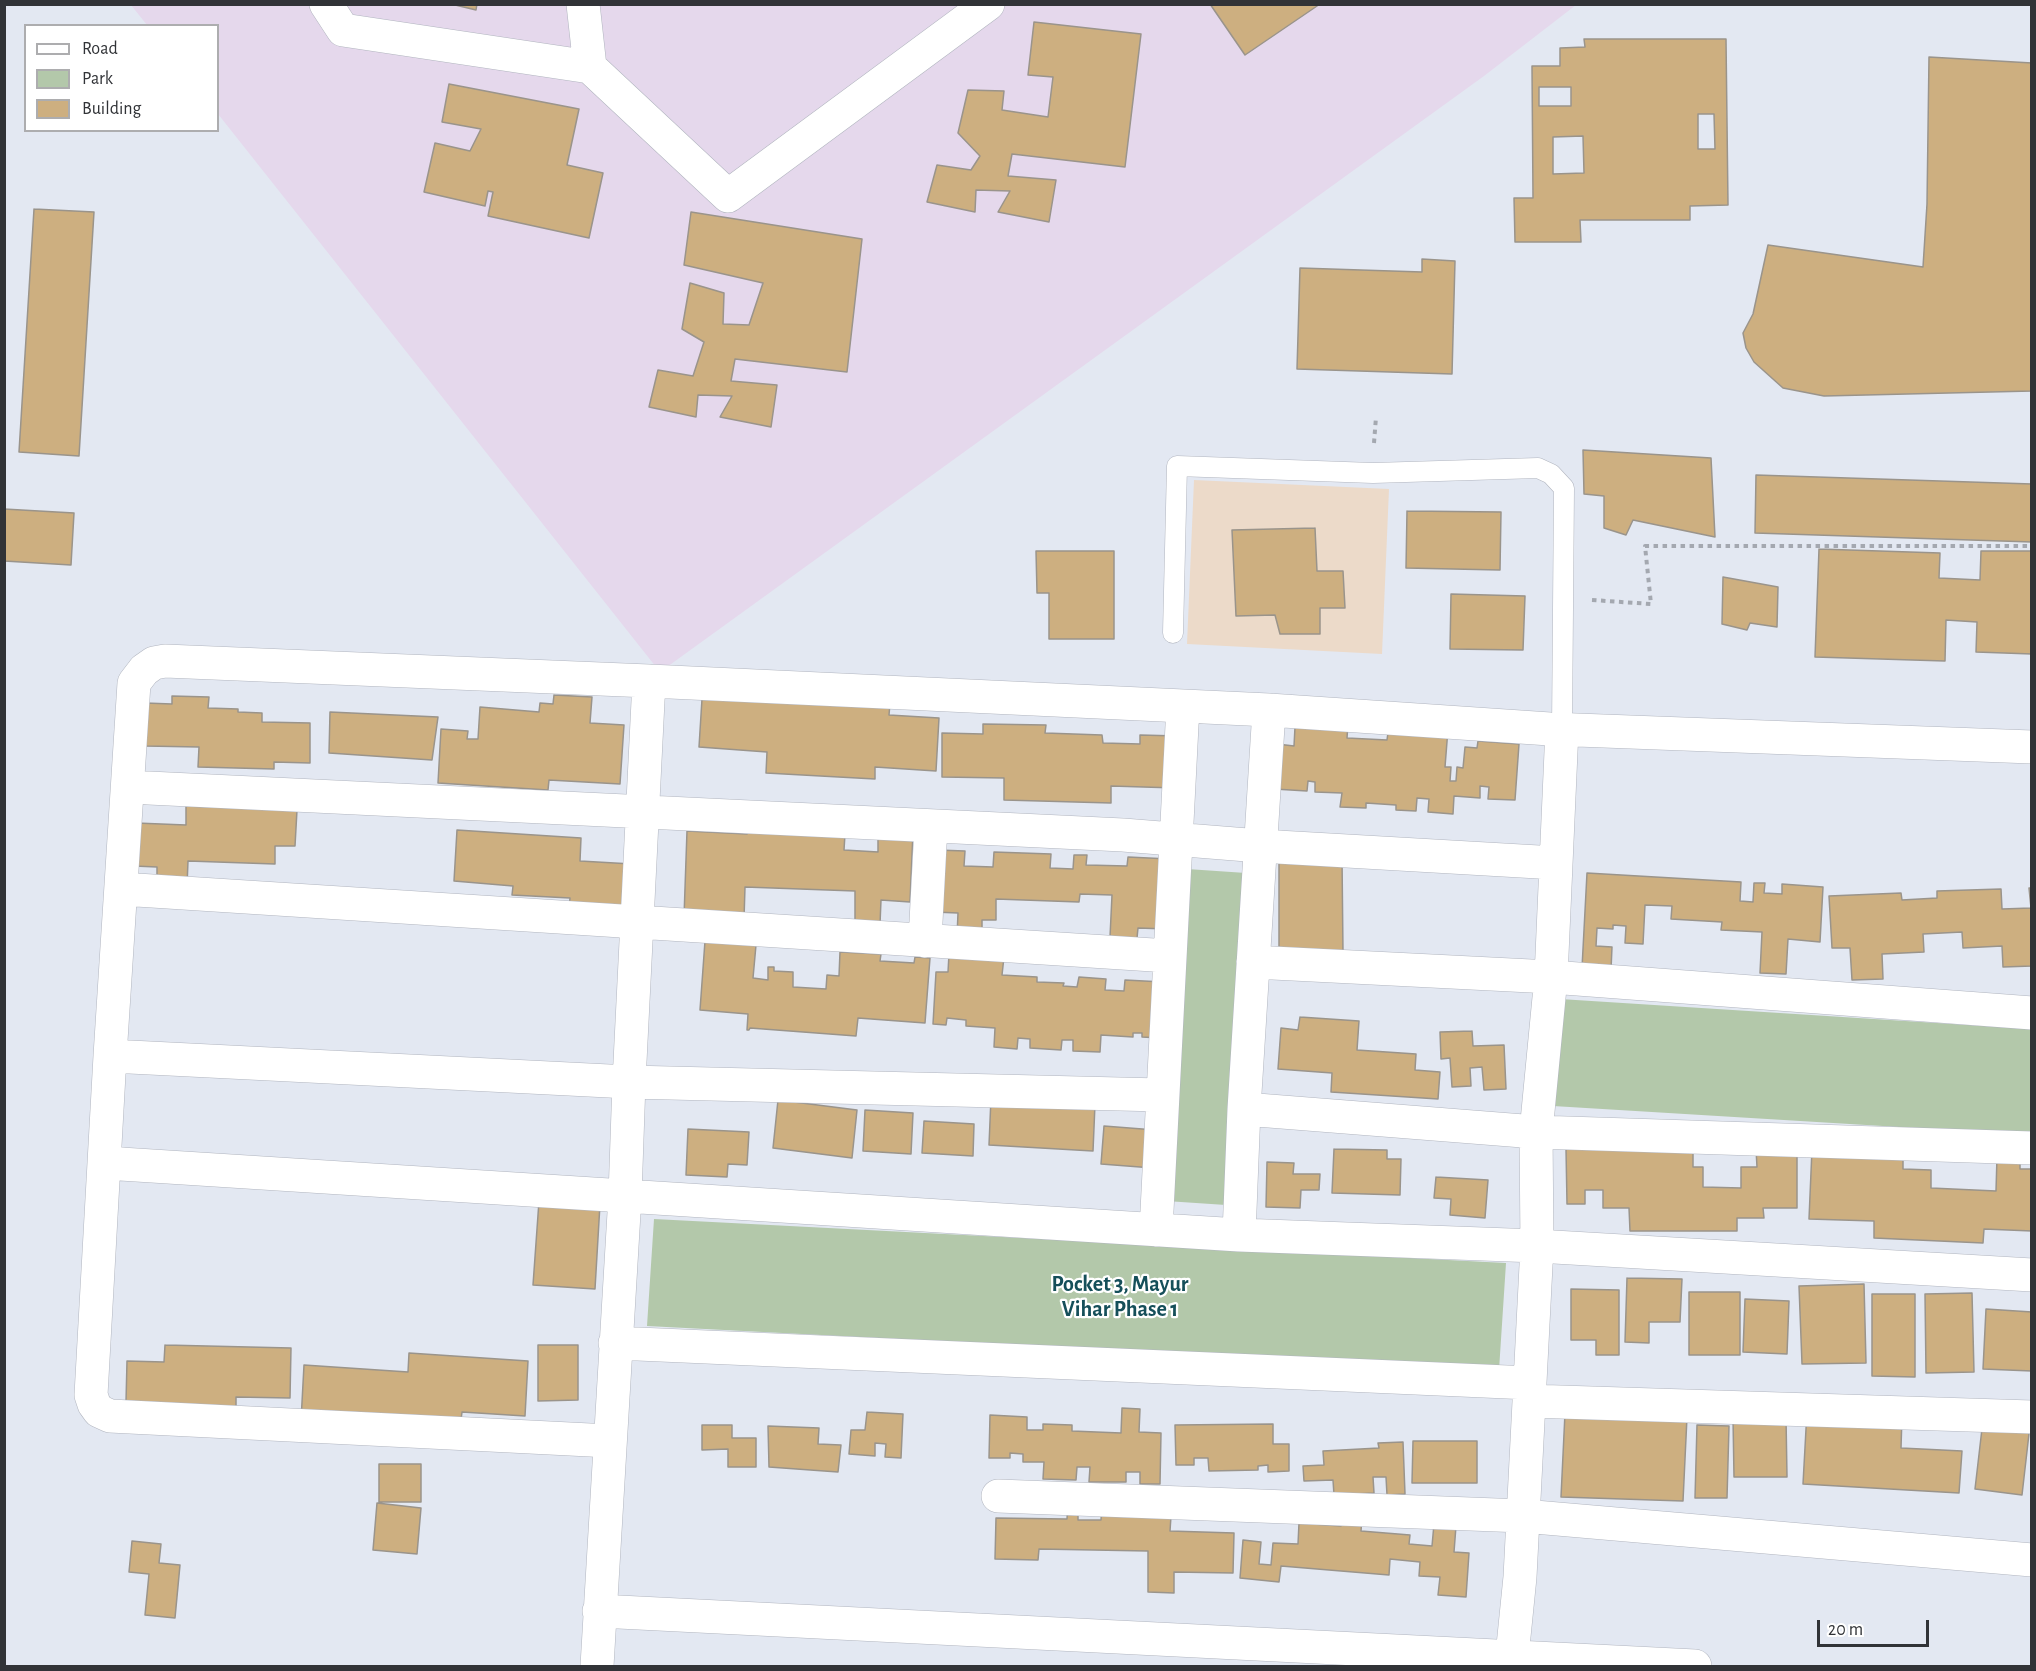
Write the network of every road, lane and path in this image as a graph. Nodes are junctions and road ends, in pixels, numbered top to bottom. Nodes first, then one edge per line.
1 (326, 4) edge
2 (583, 4) edge
3 (988, 4) edge
4 (590, 67) junction
5 (2031, 546) edge
6 (1564, 598) junction
7 (1173, 633) dead end
8 (649, 681) junction
9 (1182, 706) junction
10 (1269, 710) junction
11 (1562, 729) junction
12 (2031, 747) edge
13 (128, 787) junction
14 (643, 811) junction
15 (931, 825) junction
16 (1175, 838) junction
17 (1260, 846) junction
18 (1556, 863) junction
19 (121, 889) junction
20 (637, 922) junction
21 (925, 941) junction
22 (1169, 956) junction
23 (1253, 962) junction
24 (1551, 977) junction
25 (2031, 1013) edge
26 (110, 1056) junction
27 (629, 1082) junction
28 (1161, 1095) junction
29 (1244, 1109) junction
30 (1536, 1132) junction
31 (2031, 1148) edge
32 (105, 1163) junction
33 (625, 1196) junction
34 (1156, 1230) junction
35 (1239, 1235) junction
36 (1537, 1246) junction
37 (2031, 1275) edge
38 (615, 1343) junction
39 (1530, 1392) junction
40 (2031, 1416) edge
41 (610, 1442) junction
42 (998, 1496) dead end
43 (1523, 1516) junction
44 (2031, 1560) edge
45 (599, 1611) junction
46 (1512, 1662) edge
47 (597, 1666) edge
48 (1695, 1666) edge

1 - 4 street
2 - 4 street
3 - 4 street
5 - 6 path
6 - 7 lane
6 - 11 lane
8 - 9 street
8 - 13 street
8 - 14 street
9 - 10 street
9 - 16 street
10 - 11 street
10 - 17 street
11 - 12 street
11 - 18 street
13 - 14 street
13 - 19 street
14 - 15 street
14 - 20 street
15 - 16 street
15 - 21 street
16 - 17 street
16 - 22 street
17 - 18 street
17 - 23 street
18 - 24 street
19 - 20 street
19 - 26 street
20 - 21 street
20 - 27 street
21 - 22 street
22 - 28 street
23 - 24 street
23 - 29 street
24 - 25 street
24 - 30 street
26 - 27 street
26 - 32 street
27 - 28 street
27 - 33 street
28 - 34 street
29 - 30 street
29 - 35 street
30 - 31 street
30 - 36 street
32 - 33 street
32 - 41 street
33 - 34 street
33 - 38 street
34 - 35 street
35 - 36 street
36 - 37 street
36 - 39 street
38 - 39 street
38 - 41 street
39 - 40 street
39 - 43 street
41 - 45 street
42 - 43 street
43 - 44 street
43 - 46 street
45 - 46 street
45 - 47 street
46 - 48 street

